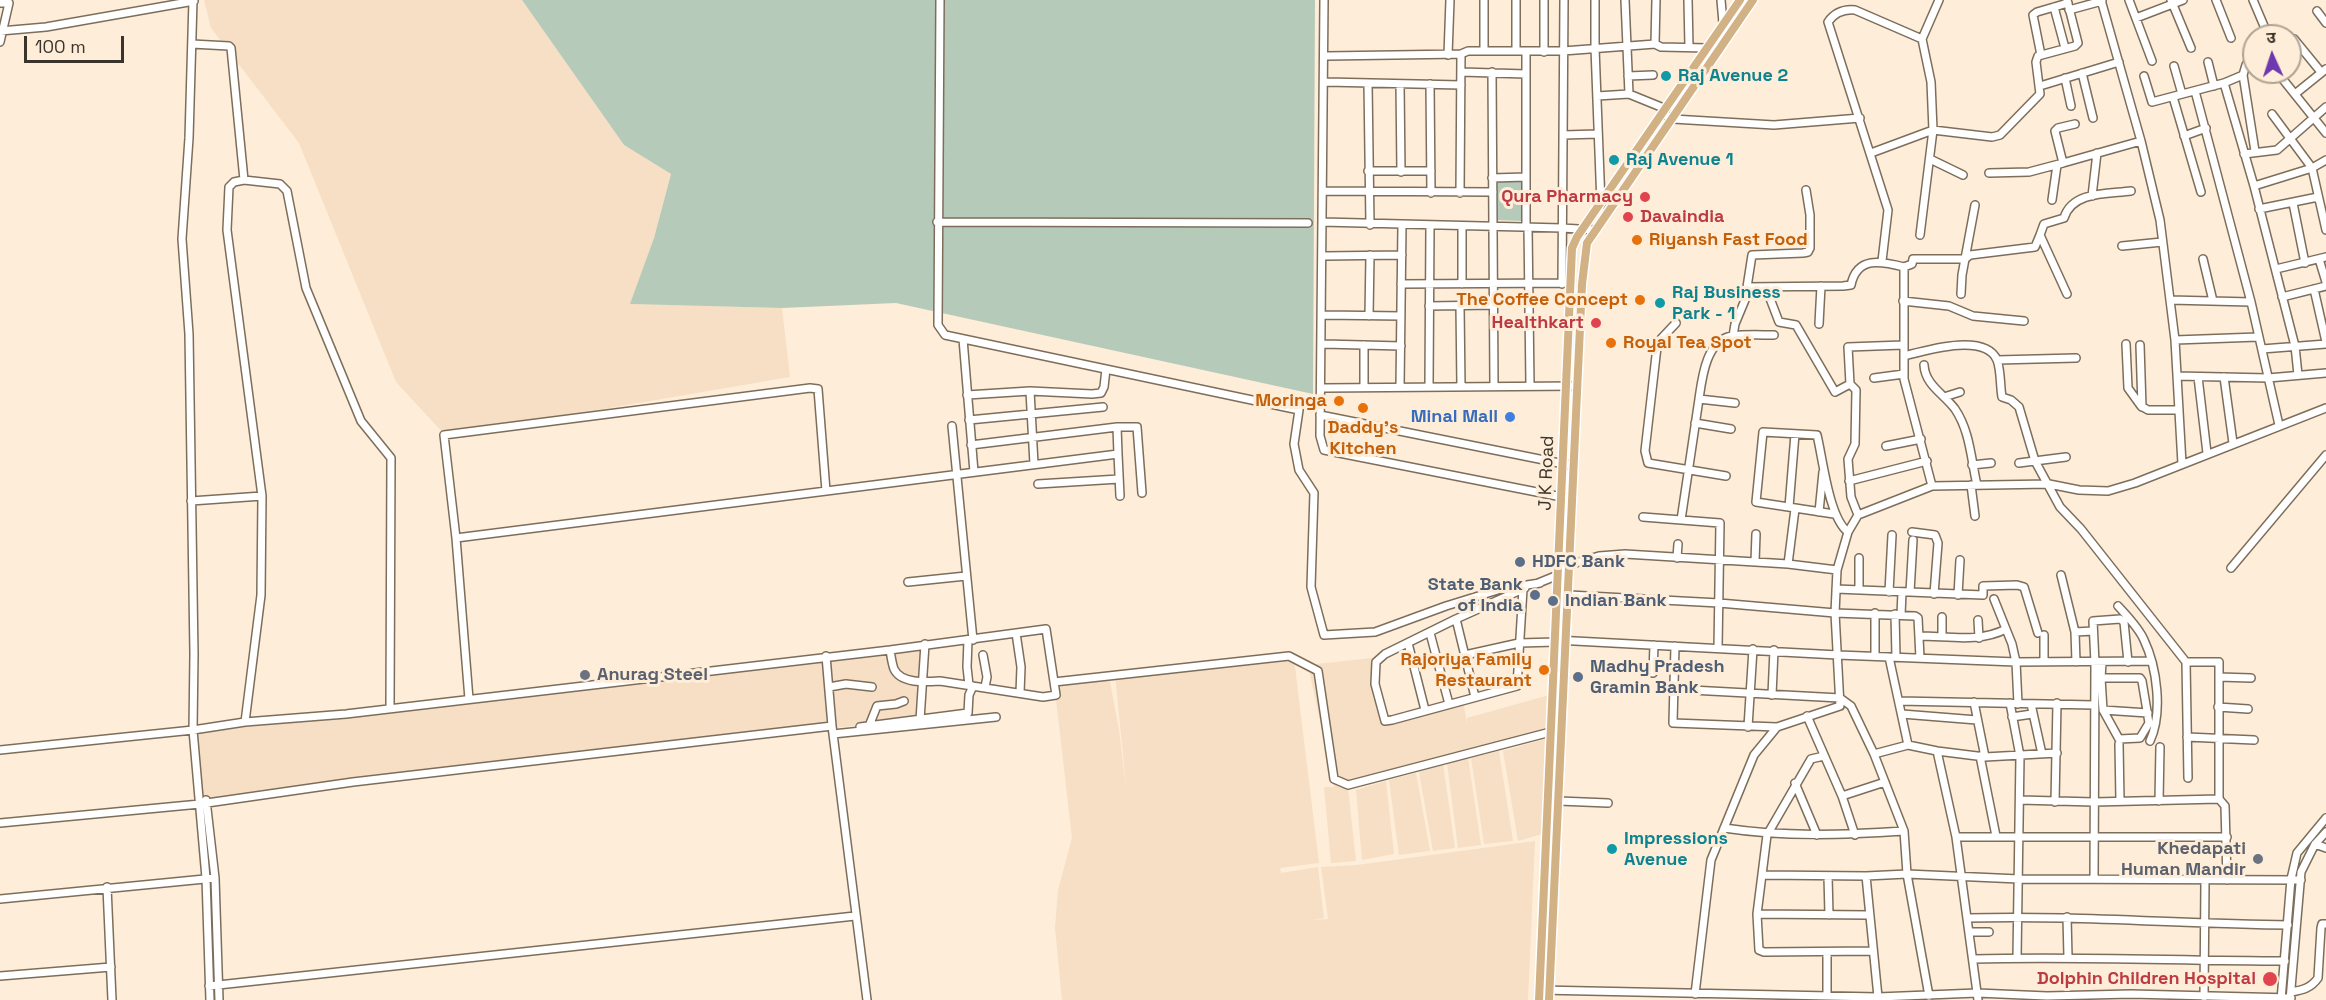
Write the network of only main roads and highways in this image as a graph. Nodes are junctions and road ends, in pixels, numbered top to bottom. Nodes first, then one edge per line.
1 (1740, 0) edge
2 (1751, 1) edge
3 (1574, 244) junction
4 (1586, 249) junction
5 (1550, 995) edge
6 (1539, 1000) edge

1 - 3 main road, J K Road
2 - 4 main road, J K Road
3 - 4 main road
3 - 6 main road, J K Road
4 - 5 main road, J K Road

